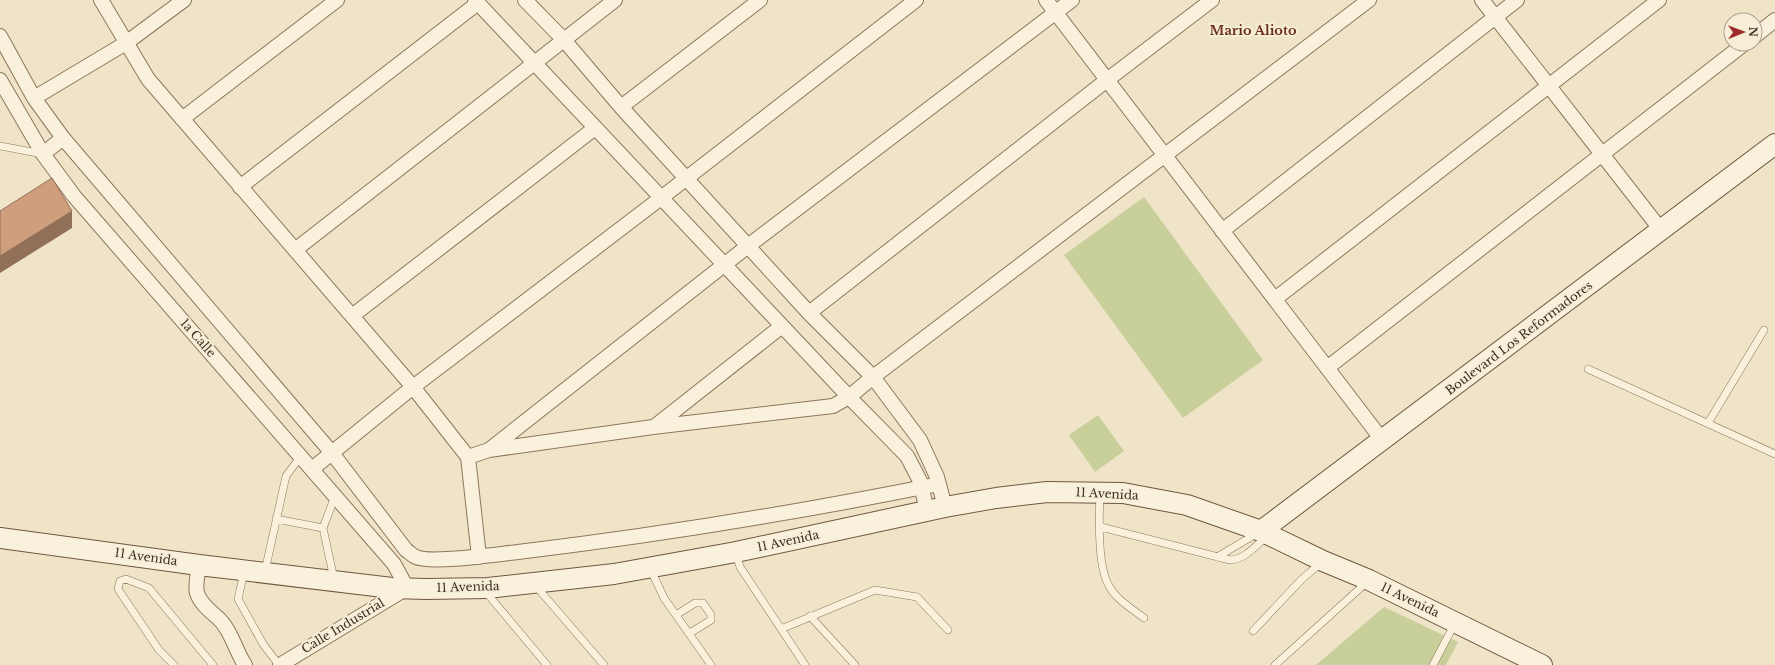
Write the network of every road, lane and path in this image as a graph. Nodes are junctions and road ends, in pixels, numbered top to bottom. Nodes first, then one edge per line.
1 (101, 0) edge
2 (184, 0) edge
3 (337, 0) edge
4 (525, 0) edge
5 (615, 0) edge
6 (760, 0) edge
7 (916, 0) edge
8 (1046, 0) edge
9 (1072, 0) edge
10 (1212, 0) edge
11 (1369, 0) edge
12 (1482, 0) edge
13 (1517, 0) edge
14 (1659, 0) edge
15 (476, 1) edge
16 (1055, 13) junction
17 (1495, 17) junction
18 (1775, 20) edge
19 (1763, 30) edge
20 (0, 36) edge
21 (564, 40) junction
22 (126, 43) junction
23 (1734, 52) edge
24 (534, 63) junction
25 (0, 80) edge
26 (1107, 80) junction
27 (1549, 86) junction
28 (34, 98) junction
29 (621, 107) junction
30 (182, 119) junction
31 (595, 128) junction
32 (63, 138) junction
33 (1775, 144) edge
34 (0, 146) edge
35 (43, 154) junction
36 (1602, 154) junction
37 (1164, 155) junction
38 (686, 178) junction
39 (240, 187) junction
40 (661, 198) junction
41 (1661, 230) junction
42 (1222, 231) junction
43 (748, 246) junction
44 (295, 250) junction
45 (724, 264) junction
46 (1275, 299) junction
47 (809, 313) junction
48 (352, 316) junction
49 (782, 326) junction
50 (1764, 330) dead end
51 (1327, 368) junction
52 (1588, 369) dead end
53 (873, 377) junction
54 (413, 387) junction
55 (849, 397) junction
56 (1708, 423) junction
57 (653, 427) junction
58 (1383, 441) junction
59 (488, 450) junction
60 (332, 453) junction
61 (1775, 454) edge
62 (301, 456) junction
63 (468, 458) junction
64 (312, 469) junction
65 (939, 484) junction
66 (922, 488) junction
67 (1100, 492) junction
68 (335, 496) junction
69 (936, 509) junction
70 (276, 519) junction
71 (1100, 527) junction
72 (323, 528) junction
73 (1265, 533) junction
74 (0, 538) edge
75 (736, 552) junction
76 (479, 557) junction
77 (1217, 557) junction
78 (1323, 561) junction
79 (199, 564) junction
80 (650, 568) junction
81 (245, 570) junction
82 (265, 572) junction
83 (1369, 580) junction
84 (335, 581) junction
85 (534, 583) junction
86 (407, 588) junction
87 (483, 588) junction
88 (676, 615) junction
89 (810, 616) junction
90 (1144, 618) dead end
91 (1455, 622) junction
92 (781, 629) junction
93 (948, 630) dead end
94 (1253, 631) dead end
95 (690, 633) junction
96 (242, 660) edge
97 (211, 664) edge
98 (174, 665) edge
99 (279, 665) edge
100 (547, 665) edge
101 (604, 665) edge
102 (711, 665) edge
103 (805, 665) edge
104 (855, 665) edge
105 (1275, 665) edge
106 (1433, 665) edge
107 (1542, 665) edge

1 - 22 street
2 - 22 street
3 - 30 street
4 - 21 street
5 - 21 street
6 - 29 street
7 - 38 street
8 - 16 street
9 - 16 street
10 - 26 street
11 - 37 street
12 - 17 street
13 - 17 street
14 - 27 street
15 - 24 street
15 - 39 street
16 - 26 street
16 - 43 street
17 - 27 street
17 - 42 street
18 - 19 street
20 - 28 street
21 - 24 street
21 - 29 street
22 - 28 street
22 - 30 street
23 - 36 street
24 - 31 street
24 - 44 street
25 - 35 street, 1a Calle
26 - 37 street
26 - 47 street
27 - 36 street
27 - 46 street
28 - 32 street
29 - 38 street
30 - 39 street
31 - 40 street
31 - 48 street
32 - 35 street
32 - 60 street
33 - 41 main road, Boulevard Los Reformadores
34 - 35 lane
35 - 62 street, 1a Calle
36 - 41 street
36 - 51 street
37 - 42 street
37 - 53 street
38 - 40 street
38 - 43 street
39 - 44 street
40 - 45 street
40 - 54 street
41 - 58 main road, Boulevard Los Reformadores
42 - 46 street
43 - 45 street
43 - 47 street
44 - 48 street
45 - 49 street
45 - 59 street
46 - 51 street
47 - 53 street
48 - 54 street
49 - 55 street
49 - 57 street
50 - 56 lane
51 - 58 street
52 - 56 lane
53 - 55 street
53 - 65 street
54 - 60 street
54 - 63 street
55 - 57 street
55 - 66 street
56 - 61 lane
57 - 59 street
58 - 73 main road, Boulevard Los Reformadores
59 - 63 street
60 - 64 street
60 - 76 street
62 - 64 street, 1a Calle
62 - 70 lane
63 - 76 street
64 - 68 street, 1a Calle
65 - 66 street
65 - 69 street
66 - 69 street
66 - 76 street
67 - 69 main road, 11 Avenida
67 - 71 lane
67 - 73 main road, 11 Avenida
68 - 72 lane
68 - 86 street, 1a Calle
69 - 75 main road, 11 Avenida
70 - 72 lane
70 - 82 lane
71 - 77 lane
71 - 90 lane
72 - 84 lane
73 - 77 lane
73 - 77 lane
73 - 78 main road, 11 Avenida
74 - 79 main road, 11 Avenida
75 - 80 main road, 11 Avenida
75 - 92 lane
78 - 83 main road, 11 Avenida
78 - 94 lane
79 - 81 main road, 11 Avenida
79 - 96 street
80 - 85 main road, 11 Avenida
80 - 88 lane
81 - 82 main road, 11 Avenida
81 - 99 lane
82 - 84 main road, 11 Avenida
83 - 91 main road, 11 Avenida
83 - 105 lane
84 - 86 main road, 11 Avenida
85 - 87 main road, 11 Avenida
85 - 101 lane
86 - 87 main road, 11 Avenida
86 - 99 street, Calle Industrial
87 - 100 lane
88 - 95 lane
88 - 95 lane
89 - 92 lane
89 - 93 lane
89 - 104 lane
91 - 106 lane
91 - 107 main road, 11 Avenida
92 - 103 lane
95 - 102 lane
97 - 98 lane

